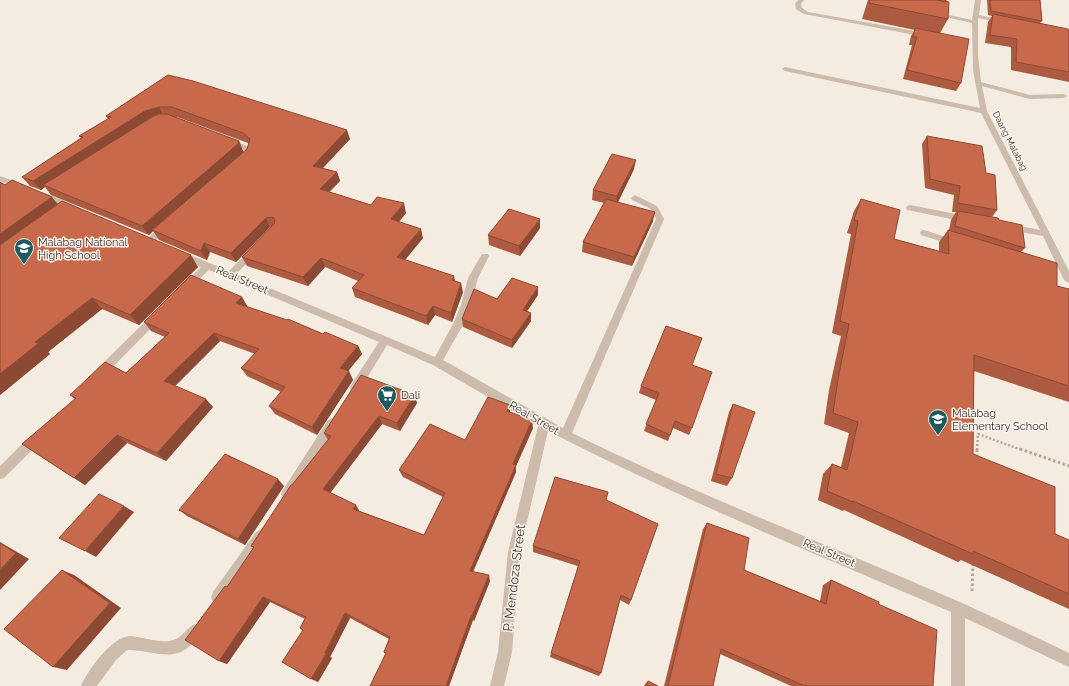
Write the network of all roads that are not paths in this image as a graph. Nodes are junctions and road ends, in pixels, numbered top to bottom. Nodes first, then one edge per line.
1 (801, 0) edge
2 (978, 0) edge
3 (928, 12) edge
4 (975, 19) junction
5 (1014, 23) edge
6 (934, 37) edge
7 (785, 69) dead end
8 (979, 83) junction
9 (1064, 96) dead end
10 (984, 111) junction
11 (223, 138) edge
12 (236, 165) edge
13 (0, 178) edge
14 (635, 198) dead end
15 (910, 208) dead end
16 (72, 210) edge
17 (173, 221) edge
18 (978, 221) edge
19 (1001, 226) edge
20 (924, 233) dead end
21 (1046, 234) junction
22 (962, 245) edge
23 (257, 247) edge
24 (485, 256) dead end
25 (207, 266) junction
26 (1053, 273) edge
27 (230, 275) junction
28 (1068, 279) edge
29 (179, 294) edge
30 (162, 311) edge
31 (385, 340) junction
32 (437, 362) junction
33 (95, 378) edge
34 (347, 400) edge
35 (338, 414) edge
36 (544, 424) junction
37 (45, 429) edge
38 (565, 436) junction
39 (0, 474) edge
40 (278, 507) edge
41 (266, 527) edge
42 (213, 605) edge
43 (958, 608) junction
44 (200, 624) edge
45 (1069, 660) edge
46 (88, 686) edge
47 (497, 686) edge
48 (958, 686) edge

1 - 6 street
2 - 4 street, Daang Malabag
3 - 4 street
4 - 5 street
4 - 8 street, Daang Malabag
7 - 10 street
8 - 9 street
8 - 10 street, Daang Malabag
10 - 21 street, Daang Malabag
11 - 12 street
13 - 16 street
14 - 38 street
15 - 18 street
17 - 25 street, Real Street
19 - 21 street
20 - 22 street
21 - 28 street, Daang Malabag
23 - 27 street
24 - 32 street
25 - 27 street, Real Street
25 - 29 street
26 - 28 street
27 - 31 street, Real Street
30 - 33 street
31 - 32 street, Real Street
31 - 34 street
32 - 36 street, Real Street
35 - 40 street
36 - 38 street, Real Street
36 - 47 street, P. Mendoza Street
37 - 39 street
38 - 43 street, Real Street
41 - 42 street
43 - 45 street, Real Street
43 - 48 street
44 - 46 street

